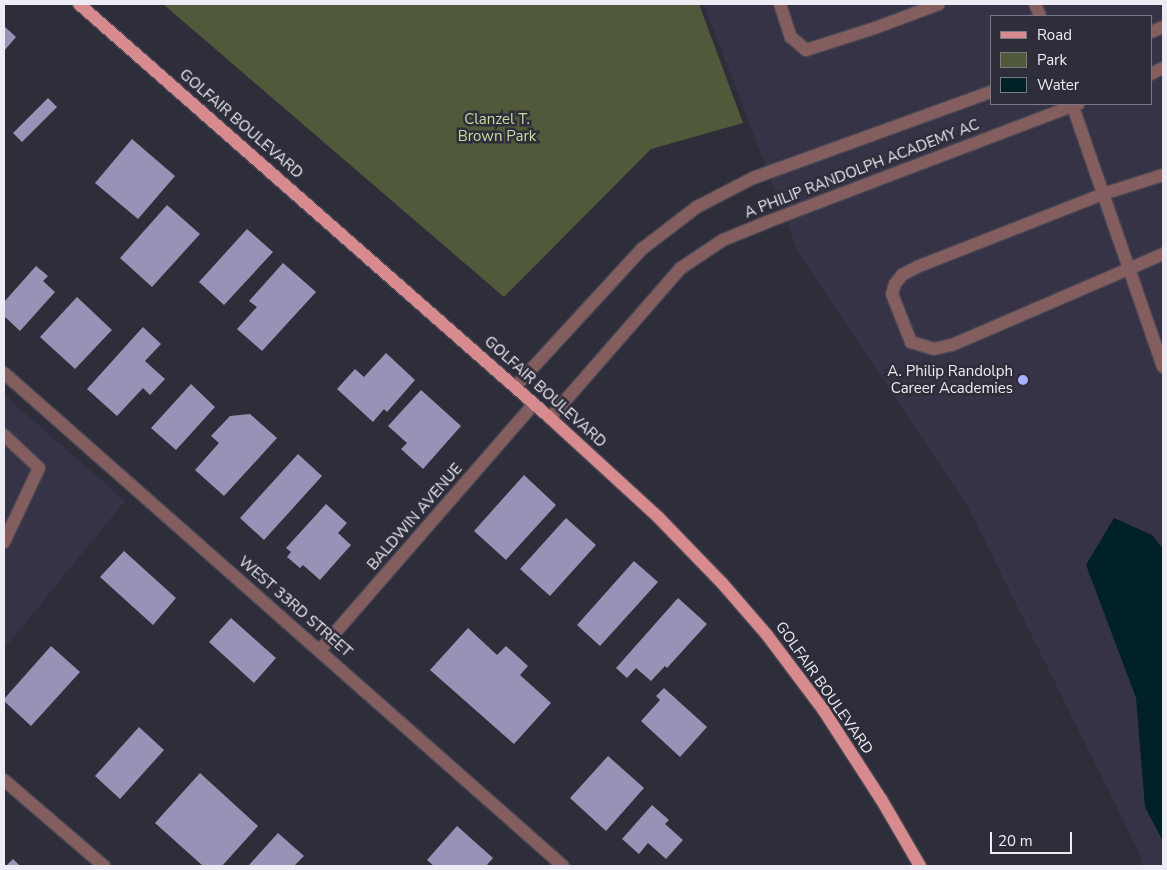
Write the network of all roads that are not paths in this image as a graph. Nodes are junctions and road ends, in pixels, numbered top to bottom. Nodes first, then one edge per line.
1 (79, 4) edge
2 (780, 4) edge
3 (939, 4) edge
4 (990, 92) edge
5 (1071, 105) edge
6 (1074, 105) edge
7 (1163, 175) edge
8 (1103, 194) junction
9 (1163, 254) edge
10 (1129, 268) junction
11 (1163, 367) edge
12 (4, 373) edge
13 (515, 387) junction
14 (534, 404) junction
15 (550, 418) junction
16 (4, 435) edge
17 (4, 542) edge
18 (320, 650) junction
19 (4, 780) edge
20 (104, 866) edge
21 (563, 866) edge
22 (920, 866) edge

1 - 13 main road, GOLFAIR BOULEVARD
2 - 3 street
4 - 13 street, A PHILIP RANDOLPH ACADEMY AC
5 - 15 street, A PHILIP RANDOLPH ACADEMY AC
6 - 8 street, A PHILIP RANDOLPH ACADEMY AC
7 - 8 street
8 - 10 street, A PHILIP RANDOLPH ACADEMY AC
8 - 10 street
9 - 10 street
10 - 11 street, A PHILIP RANDOLPH ACADEMY AC
12 - 18 street, WEST 33RD STREET
13 - 14 main road, GOLFAIR BOULEVARD
14 - 15 main road, GOLFAIR BOULEVARD
14 - 18 street, BALDWIN AVENUE
15 - 22 main road, GOLFAIR BOULEVARD
16 - 17 street
18 - 21 street, WEST 33RD STREET
19 - 20 street

